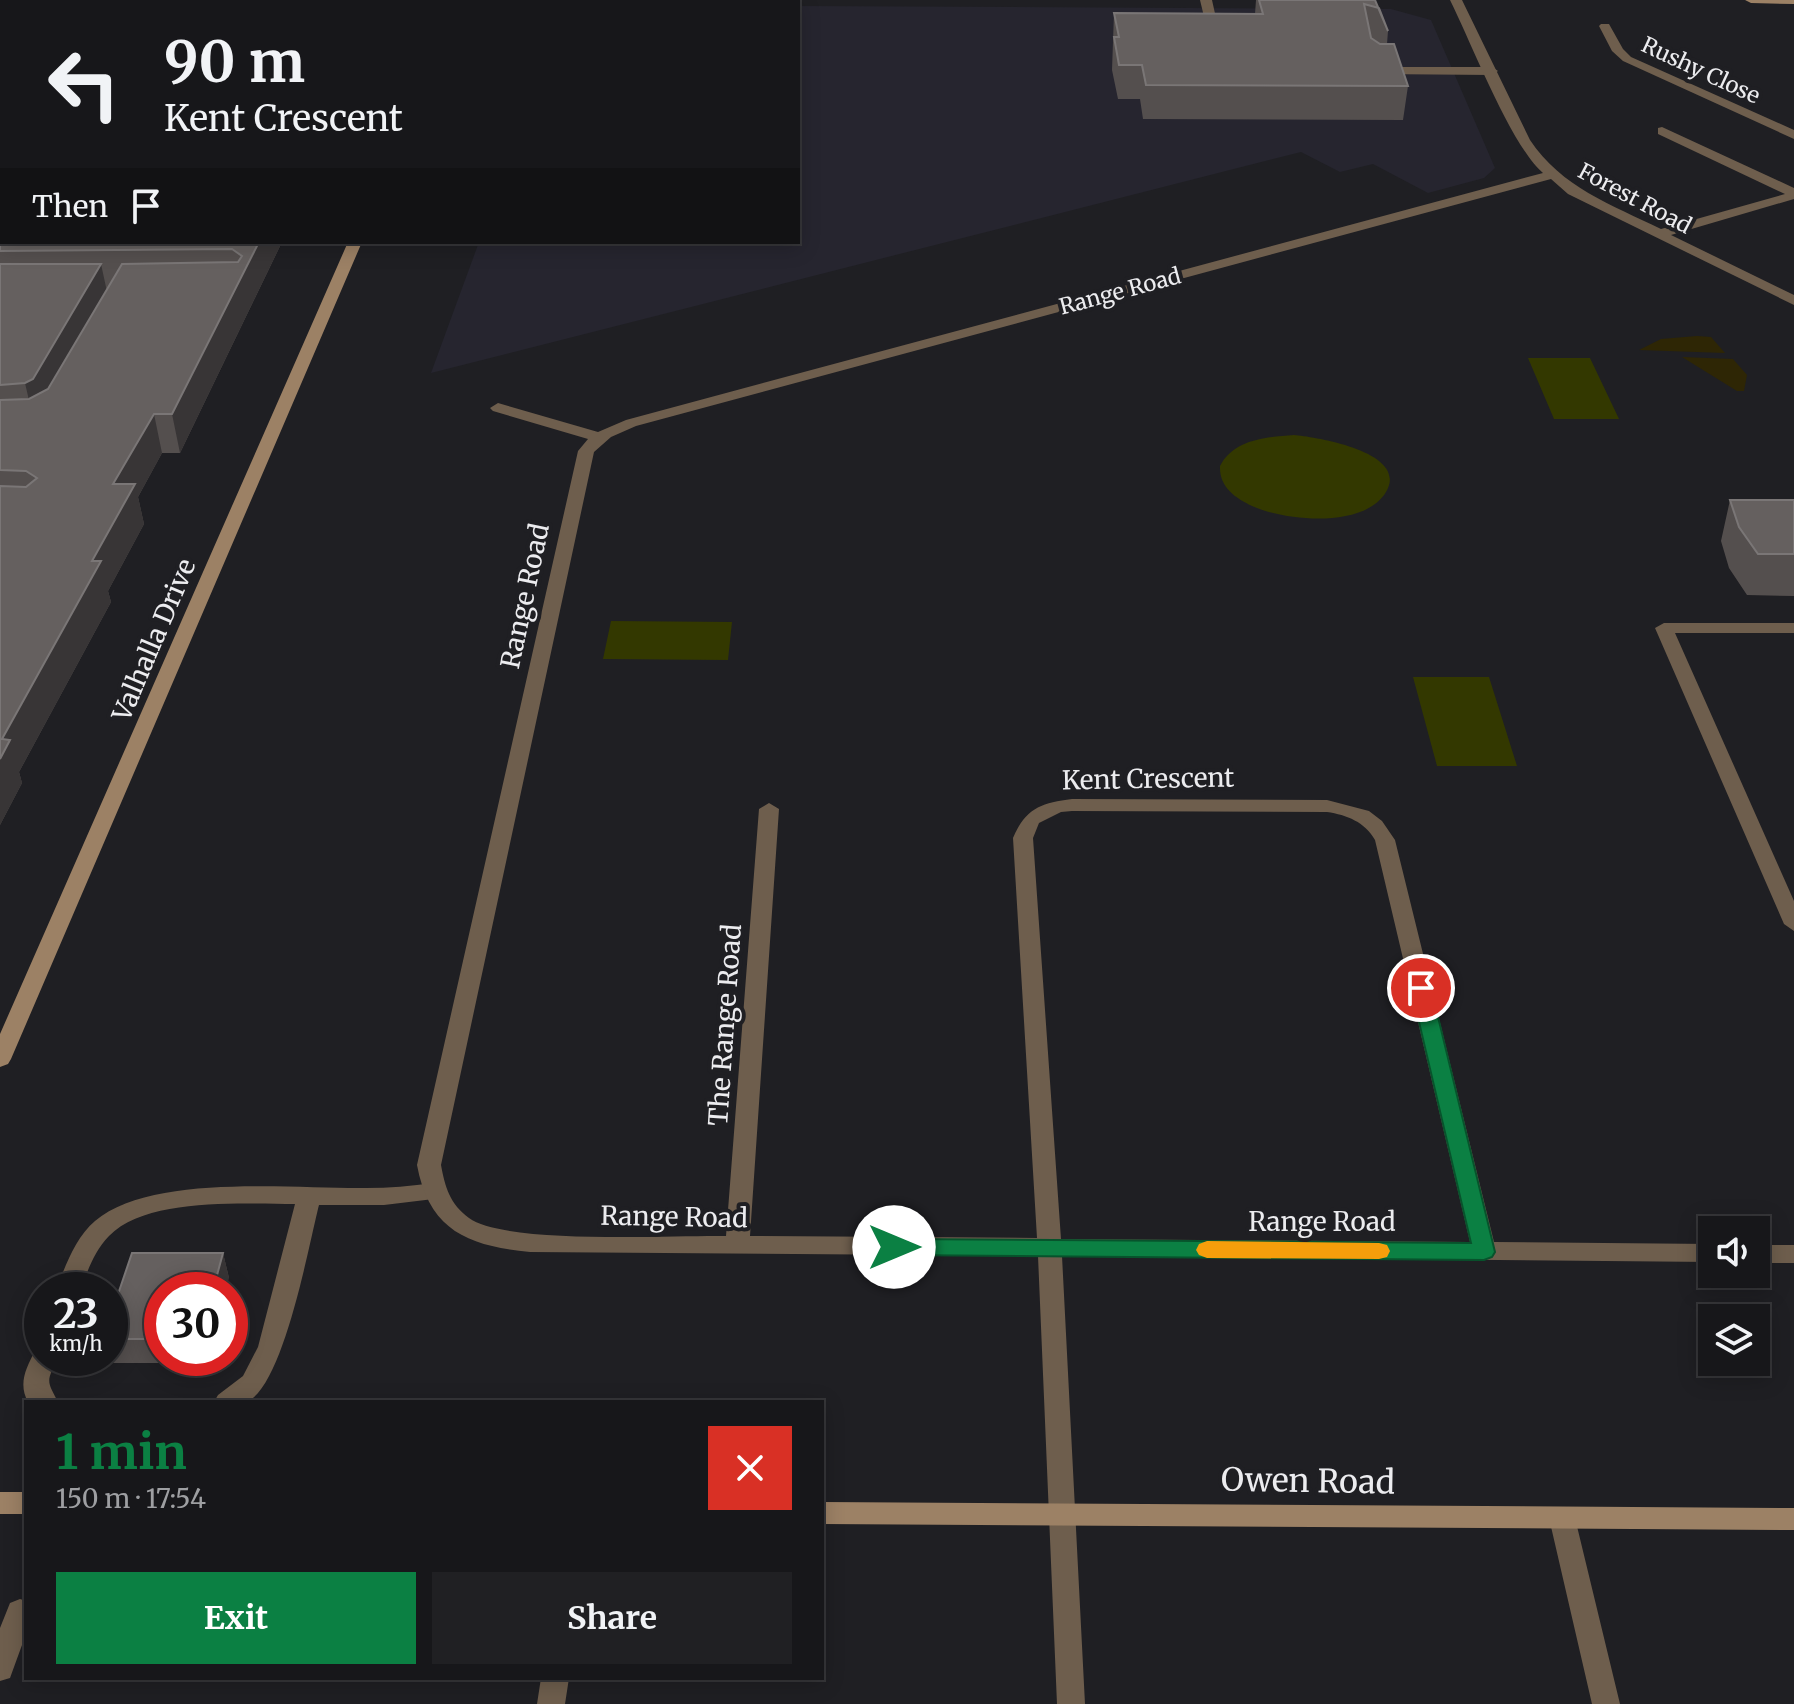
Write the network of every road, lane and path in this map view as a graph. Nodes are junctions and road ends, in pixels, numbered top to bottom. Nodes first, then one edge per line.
1 (1206, 0) edge
2 (1456, 0) edge
3 (1751, 0) edge
4 (1794, 1) edge
5 (1605, 26) dead end
6 (1192, 30) edge
7 (1371, 55) edge
8 (1492, 71) junction
9 (1662, 131) dead end
10 (1794, 135) edge
11 (1551, 175) junction
12 (1794, 194) edge
13 (1659, 234) junction
14 (354, 244) edge
15 (1794, 301) edge
16 (498, 408) dead end
17 (599, 437) junction
18 (1794, 628) edge
19 (769, 809) dead end
20 (1794, 924) edge
21 (0, 1059) edge
22 (434, 1192) junction
23 (309, 1197) junction
24 (737, 1246) junction
25 (1050, 1248) junction
26 (1484, 1252) junction
27 (1698, 1253) edge
28 (1770, 1254) edge
29 (1794, 1254) edge
30 (75, 1272) edge
31 (37, 1376) edge
32 (43, 1400) edge
33 (230, 1400) edge
34 (0, 1503) edge
35 (24, 1503) edge
36 (1060, 1512) junction
37 (824, 1513) edge
38 (1562, 1518) junction
39 (1794, 1519) edge
40 (20, 1611) dead end
41 (0, 1669) edge
42 (555, 1680) edge
43 (551, 1704) edge
44 (1071, 1704) edge
45 (1606, 1704) edge

1 - 6 street
2 - 8 street, Forest Road
3 - 4 main road
5 - 10 street, Rushy Close
7 - 8 street
8 - 11 street, Forest Road
9 - 12 street
11 - 13 street, Forest Road
11 - 17 street, Range Road
12 - 13 street
13 - 15 street, Forest Road
14 - 21 main road, Valhalla Drive
16 - 17 street
17 - 22 street, Range Road
18 - 20 street
19 - 24 street, The Range Road
22 - 23 street
22 - 24 street, Range Road
23 - 30 street
23 - 33 street
24 - 25 street, Range Road
25 - 26 street, Range Road
25 - 26 street, Kent Crescent
25 - 36 street, Kent Crescent
26 - 27 street, Range Road
28 - 29 street
31 - 32 street
34 - 35 main road
36 - 37 main road, Owen Road
36 - 38 main road, Owen Road
36 - 44 street, Kent Crescent
38 - 39 main road, Owen Road
38 - 45 street
40 - 41 street
42 - 43 street

